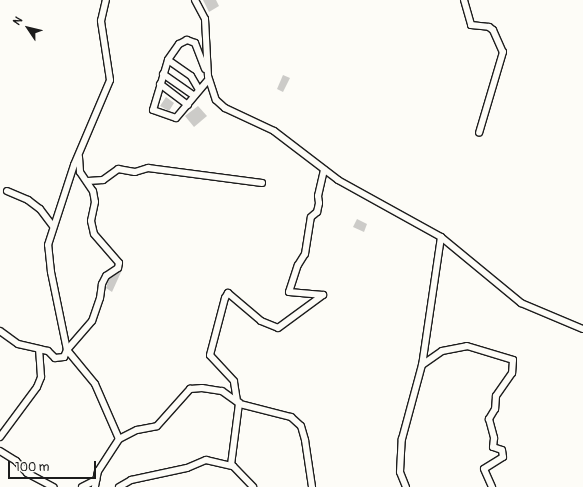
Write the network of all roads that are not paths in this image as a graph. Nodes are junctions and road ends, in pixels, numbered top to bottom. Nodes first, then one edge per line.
1 (106, 0) edge
2 (195, 0) edge
3 (464, 0) edge
4 (168, 60) junction
5 (163, 74) junction
6 (208, 78) junction
7 (160, 84) junction
8 (199, 90) junction
9 (194, 96) junction
10 (188, 105) junction
11 (479, 133) dead end
12 (79, 155) junction
13 (324, 170) junction
14 (88, 181) junction
15 (262, 183) dead end
16 (7, 191) dead end
17 (53, 226) junction
18 (441, 237) junction
19 (583, 328) edge
20 (0, 331) edge
21 (39, 349) junction
22 (68, 350) junction
23 (422, 365) junction
24 (238, 402) junction
25 (0, 437) edge
26 (119, 439) junction
27 (0, 450) edge
28 (231, 465) junction
29 (96, 480) junction
30 (53, 487) edge
31 (82, 487) edge
32 (94, 487) edge
33 (119, 487) edge
34 (253, 487) edge
35 (312, 487) edge
36 (406, 487) edge
37 (492, 487) edge

1 - 12 street
2 - 6 street
3 - 11 street
4 - 5 street
4 - 6 street
4 - 8 street
5 - 7 street
5 - 9 street
6 - 8 street
6 - 13 street
7 - 10 street
7 - 10 street
8 - 9 street
9 - 10 street
12 - 14 street
12 - 17 street
13 - 18 street
13 - 24 street
14 - 15 street
14 - 22 street
16 - 17 street
17 - 22 street
18 - 19 street
18 - 23 street
20 - 21 street
21 - 22 street
21 - 25 street
22 - 26 street
23 - 36 street
23 - 37 street
24 - 26 street
24 - 28 street
24 - 35 street
26 - 29 street
27 - 30 street
28 - 33 street
28 - 34 street
29 - 31 street
29 - 32 street

